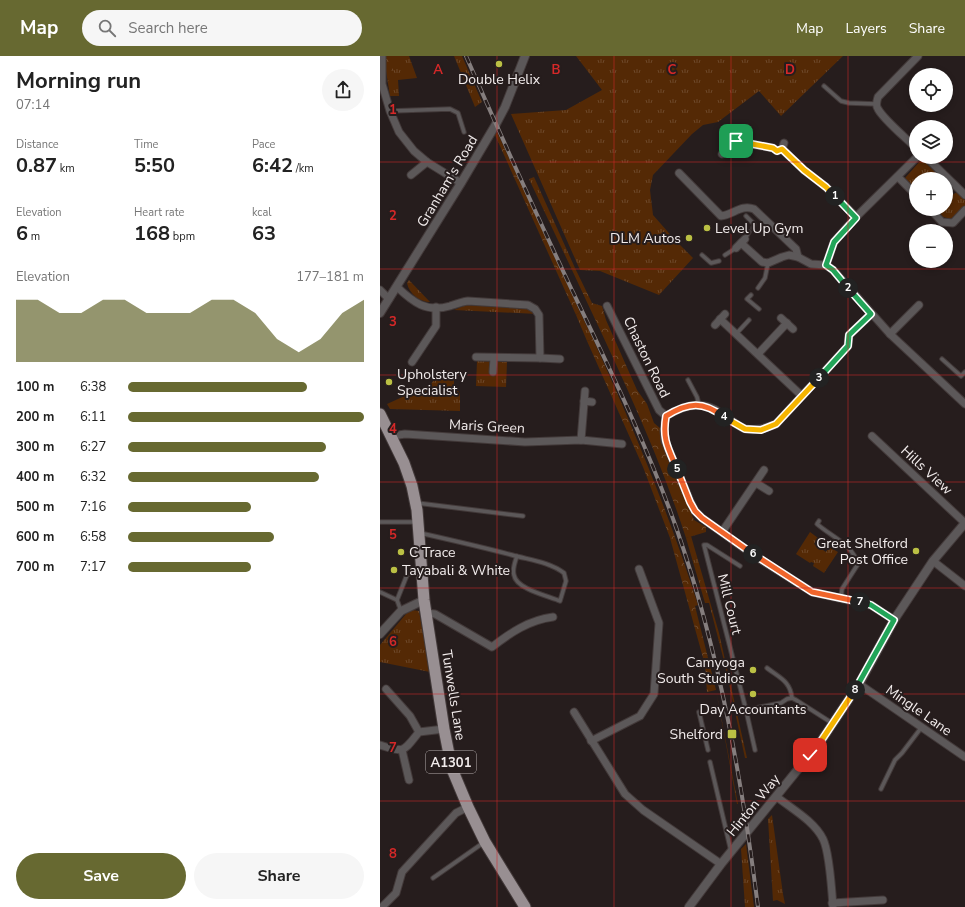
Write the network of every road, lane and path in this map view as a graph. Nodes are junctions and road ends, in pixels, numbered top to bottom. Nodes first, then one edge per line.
1 (382, 56) edge
2 (525, 56) edge
3 (918, 56) edge
4 (824, 86) dead end
5 (876, 104) junction
6 (390, 111) junction
7 (464, 132) dead end
8 (909, 141) edge
9 (722, 154) dead end
10 (428, 162) junction
11 (910, 164) edge
12 (933, 164) edge
13 (679, 174) dead end
14 (410, 175) dead end
15 (898, 177) junction
16 (462, 183) junction
17 (909, 188) edge
18 (965, 194) edge
19 (965, 210) edge
20 (746, 216) dead end
21 (936, 216) edge
22 (856, 218) junction
23 (753, 228) dead end
24 (743, 241) joint
25 (702, 255) dead end
26 (725, 255) dead end
27 (798, 257) junction
28 (719, 261) dead end
29 (768, 263) junction
30 (826, 265) junction
31 (396, 287) junction
32 (758, 288) dead end
33 (380, 290) edge
34 (751, 295) dead end
35 (389, 299) junction
36 (919, 305) dead end
37 (607, 306) dead end
38 (436, 307) junction
39 (759, 309) dead end
40 (380, 313) edge
41 (871, 314) junction
42 (781, 318) dead end
43 (720, 319) dead end
44 (749, 320) dead end
45 (787, 323) junction
46 (793, 329) dead end
47 (736, 334) junction
48 (890, 334) junction
49 (758, 354) junction
50 (476, 357) dead end
51 (494, 358) junction
52 (540, 358) junction
53 (560, 359) dead end
54 (942, 359) dead end
55 (412, 362) dead end
56 (493, 372) dead end
57 (965, 372) edge
58 (961, 376) junction
59 (965, 378) edge
60 (688, 380) dead end
61 (585, 391) dead end
62 (802, 396) junction
63 (584, 401) junction
64 (592, 402) dead end
65 (964, 402) edge
66 (699, 405) junction
67 (380, 414) edge
68 (666, 416) junction
69 (392, 436) junction
70 (872, 436) dead end
71 (581, 440) junction
72 (622, 444) dead end
73 (764, 470) dead end
74 (756, 482) junction
75 (769, 491) dead end
76 (416, 503) junction
77 (523, 516) dead end
78 (380, 522) edge
79 (819, 522) dead end
80 (965, 523) edge
81 (418, 527) junction
82 (722, 532) junction
83 (517, 556) junction
84 (933, 561) junction
85 (740, 566) dead end
86 (421, 568) junction
87 (639, 568) dead end
88 (965, 586) edge
89 (380, 592) edge
90 (841, 598) junction
91 (396, 600) junction
92 (424, 600) junction
93 (401, 611) junction
94 (426, 613) junction
95 (553, 617) dead end
96 (894, 620) junction
97 (381, 631) edge
98 (766, 668) dead end
99 (858, 684) junction
100 (386, 689) dead end
101 (792, 698) junction
102 (746, 710) junction
103 (574, 712) dead end
104 (699, 712) dead end
105 (833, 724) junction
106 (921, 728) junction
107 (444, 729) junction
108 (419, 732) junction
109 (591, 741) junction
110 (380, 745) edge
111 (402, 750) junction
112 (708, 750) dead end
113 (755, 750) dead end
114 (965, 757) edge
115 (710, 762) dead end
116 (409, 780) dead end
117 (881, 789) dead end
118 (777, 797) junction
119 (468, 807) junction
120 (485, 842) junction
121 (731, 852) junction
122 (721, 864) junction
123 (433, 878) dead end
124 (883, 900) dead end
125 (833, 905) edge
126 (382, 907) edge
127 (525, 907) edge
128 (689, 907) edge

1 - 6 street
2 - 16 street, Granham's Road
3 - 5 street
4 - 5 lane
5 - 8 street
6 - 7 lane
6 - 10 street
9 - 22 street
10 - 14 street
10 - 16 street
11 - 15 street
12 - 18 street
13 - 27 street
15 - 17 street
15 - 22 street
16 - 31 street, Granham's Road
19 - 21 street
20 - 23 lane
22 - 30 street
24 - 26 lane
24 - 29 street
25 - 28 lane
27 - 29 street
27 - 30 street
29 - 32 lane
30 - 41 street
31 - 35 street, Granham's Road
31 - 38 street
33 - 35 street
34 - 39 lane
35 - 40 street, Granham's Road
36 - 48 street
37 - 68 street, Chaston Road
38 - 52 street
38 - 55 street
41 - 48 street
41 - 62 street
42 - 45 street
43 - 47 street
44 - 47 lane
45 - 46 street
45 - 49 street
47 - 49 street
48 - 65 street
49 - 62 street
50 - 51 street
51 - 52 street
51 - 56 street
52 - 53 street
54 - 58 lane
57 - 58 lane
58 - 59 lane
60 - 66 lane, Chaston Road
61 - 63 street
62 - 66 street
63 - 64 street
63 - 71 street
66 - 68 street, Chaston Road
67 - 69 main road, A1301
68 - 82 street, Chaston Road
69 - 71 street, Maris Green
69 - 76 main road, A1301
70 - 80 street, Hills View
71 - 72 street, Maris Green
73 - 74 street
74 - 75 street
74 - 82 street
76 - 77 lane
76 - 81 main road, A1301
78 - 81 lane
79 - 90 lane
80 - 84 street, Hinton Way
81 - 83 lane
81 - 86 main road, A1301
82 - 90 street, Chaston Road
83 - 83 lane
84 - 88 street
84 - 96 street, Hinton Way
85 - 102 lane, Mill Court
86 - 91 lane
86 - 92 main road, A1301
87 - 109 street
89 - 91 lane
90 - 96 street, Chaston Road
91 - 93 lane
92 - 93 street
92 - 94 main road, Tunwells Lane / A1301
93 - 97 street
94 - 95 street, Tunwells Lane
94 - 107 main road, Tunwells Lane / A1301
96 - 99 street, Hinton Way
98 - 101 lane
99 - 105 street, Hinton Way
99 - 106 street, Mingle Lane
100 - 108 street
101 - 102 lane
101 - 105 lane
102 - 113 lane
103 - 109 street
104 - 112 lane
105 - 118 street, Hinton Way
106 - 114 street, Mingle Lane
106 - 117 lane
107 - 108 street
107 - 119 main road, Tunwells Lane / A1301
108 - 111 street
109 - 122 street
110 - 111 street
111 - 116 street
115 - 121 lane
118 - 121 street, Hinton Way
118 - 125 street
119 - 120 main road, Tunwells Lane / A1301
119 - 126 street
120 - 123 lane
120 - 127 main road, Tunwells Lane / A1301
121 - 122 street, Hinton Way
122 - 128 street, Hinton Way
124 - 125 street

